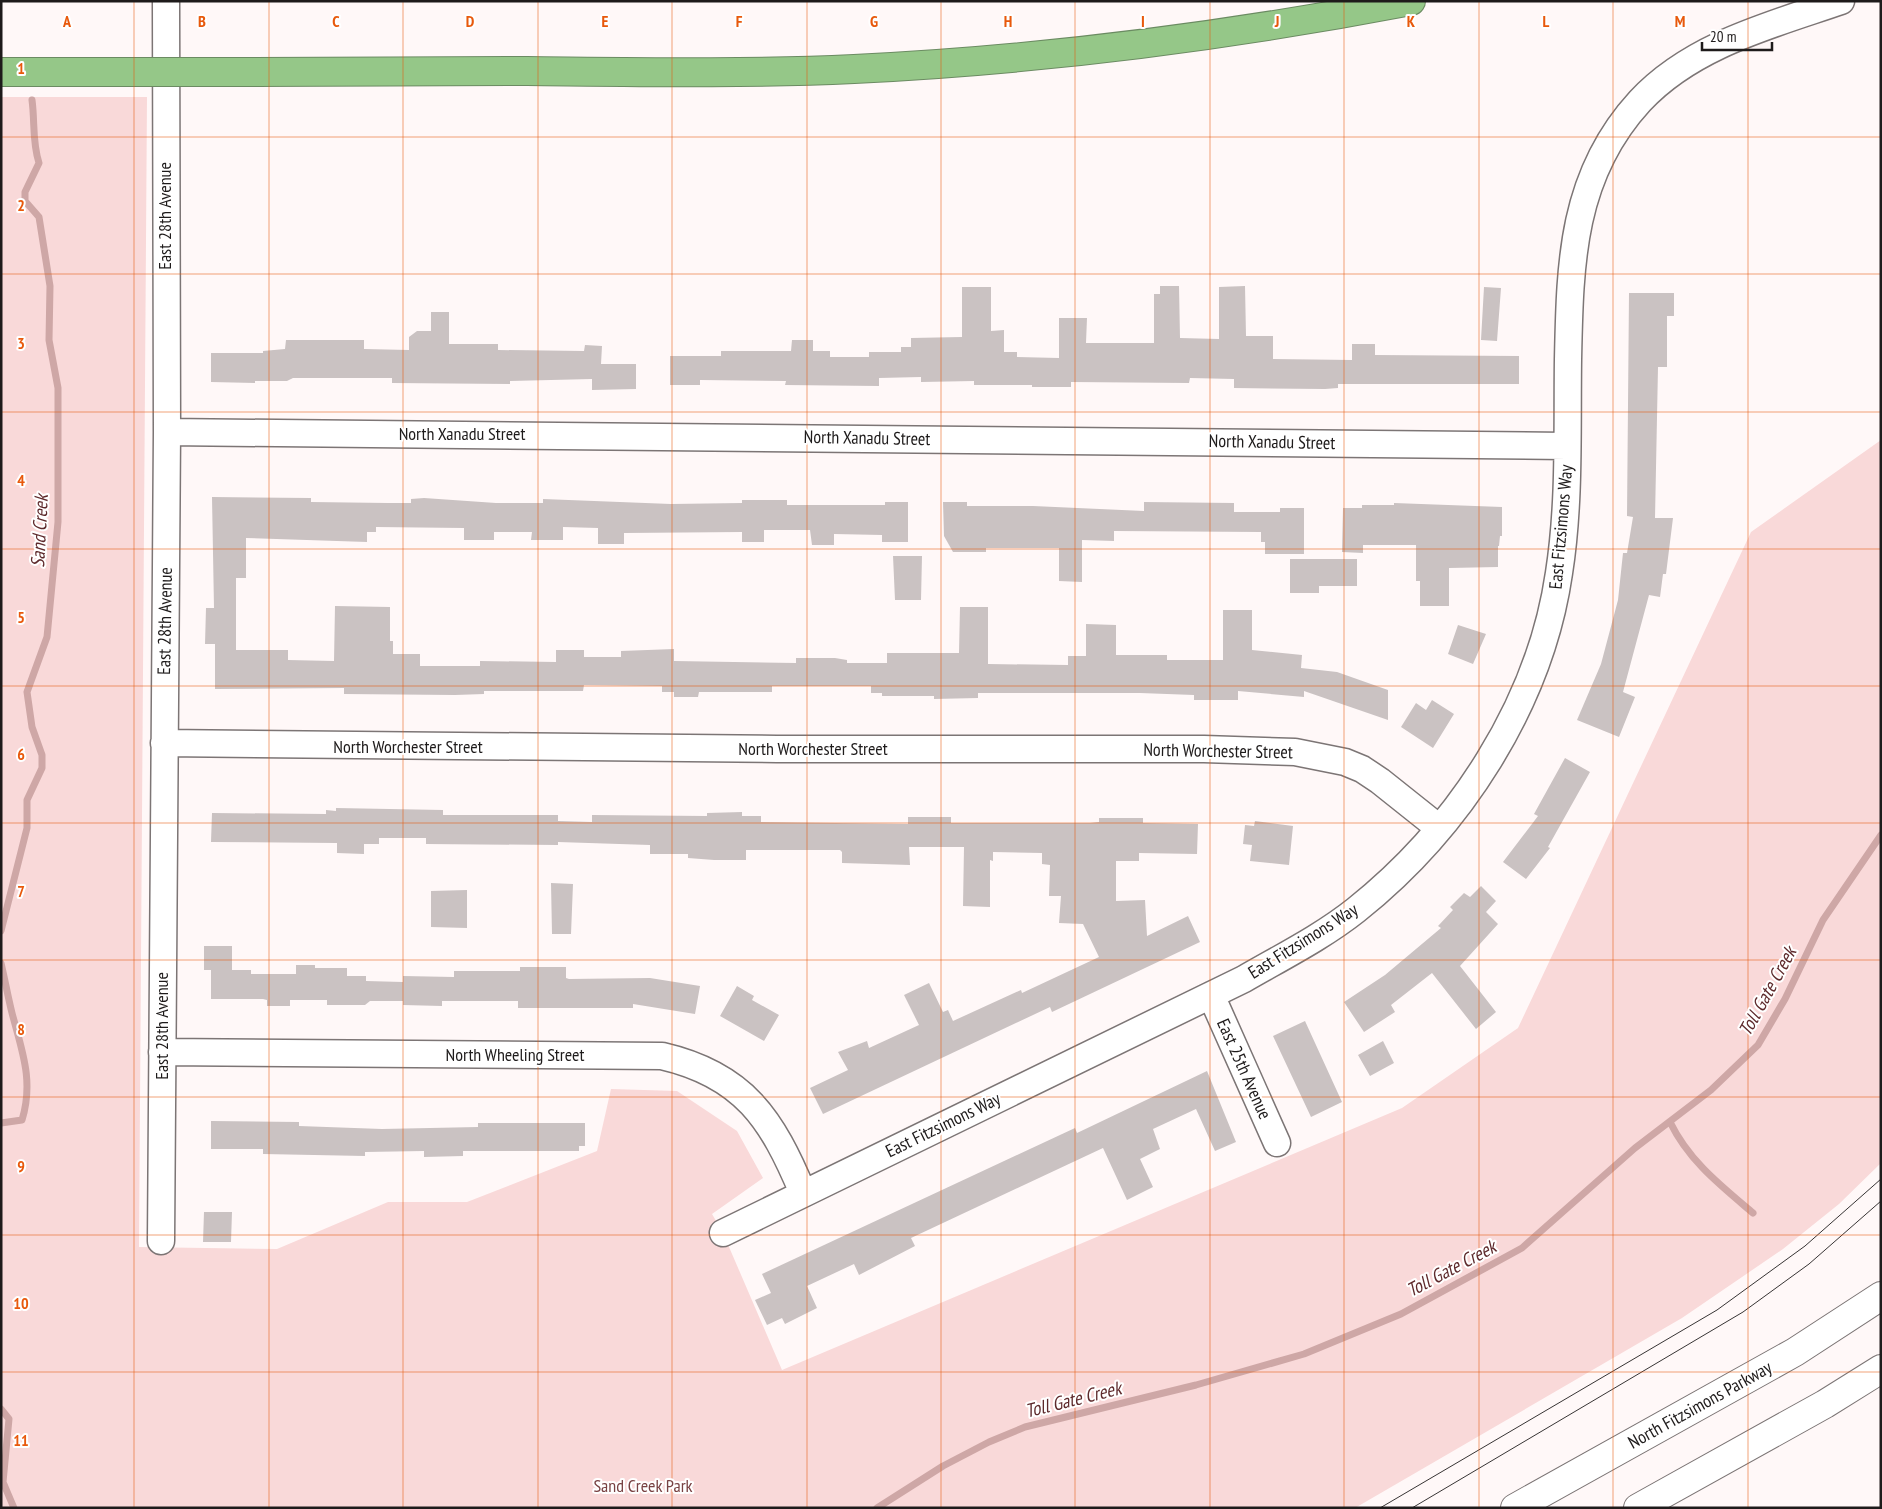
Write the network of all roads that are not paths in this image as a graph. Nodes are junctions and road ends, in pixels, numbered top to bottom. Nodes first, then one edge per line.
1 (166, 1) edge
2 (1411, 1) edge
3 (1841, 1) edge
4 (1, 72) edge
5 (167, 432) junction
6 (1566, 446) junction
7 (164, 744) junction
8 (1439, 828) junction
9 (1211, 995) junction
10 (162, 1052) junction
11 (1277, 1143) dead end
12 (803, 1193) junction
13 (723, 1233) dead end
14 (161, 1241) dead end
15 (1881, 1296) edge
16 (1881, 1370) edge
17 (1515, 1508) edge
18 (1638, 1508) edge

1 - 5 street, East 28th Avenue
2 - 4 highway, bridge
3 - 6 street, East Fitzsimons Way
5 - 6 street, North Xanadu Street
5 - 7 street, East 28th Avenue
6 - 8 street, East Fitzsimons Way
7 - 8 street, North Worchester Street
7 - 10 street, East 28th Avenue
8 - 9 street, East Fitzsimons Way
9 - 11 street, East 25th Avenue
9 - 12 street, East Fitzsimons Way
10 - 12 street, North Wheeling Street
10 - 14 street, East 28th Avenue
12 - 13 street, East Fitzsimons Way
15 - 17 main road, North Fitzsimons Parkway
16 - 18 main road

